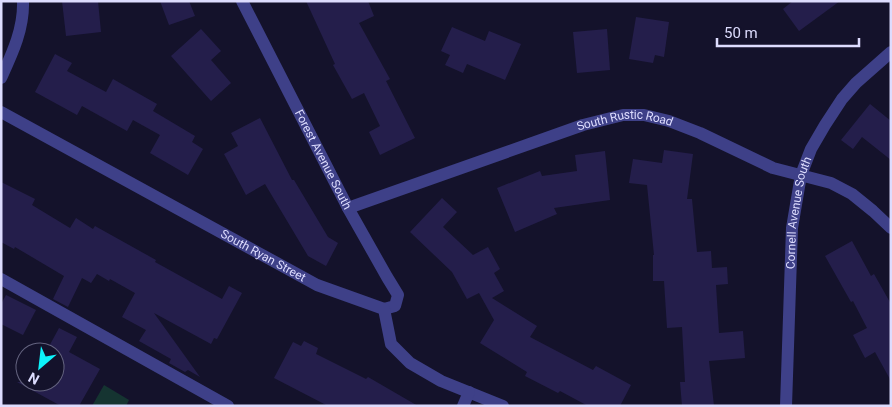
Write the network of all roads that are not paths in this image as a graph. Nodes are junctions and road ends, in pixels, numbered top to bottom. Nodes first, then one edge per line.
1 (22, 1) edge
2 (242, 1) edge
3 (891, 52) edge
4 (1, 78) edge
5 (1, 112) edge
6 (801, 175) junction
7 (348, 208) junction
8 (891, 228) edge
9 (1, 279) edge
10 (384, 309) junction
11 (469, 392) junction
12 (228, 406) edge
13 (463, 406) edge
14 (503, 406) edge
15 (786, 406) edge

1 - 4 street
2 - 7 street, Forest Avenue South
3 - 6 street, Cornell Avenue South
5 - 10 street, South Ryan Street
6 - 7 street, South Rustic Road
6 - 8 street, South Rustic Road
6 - 15 street, Cornell Avenue South
7 - 10 street, Forest Avenue South
9 - 12 street
10 - 11 street
11 - 13 street
11 - 14 street

